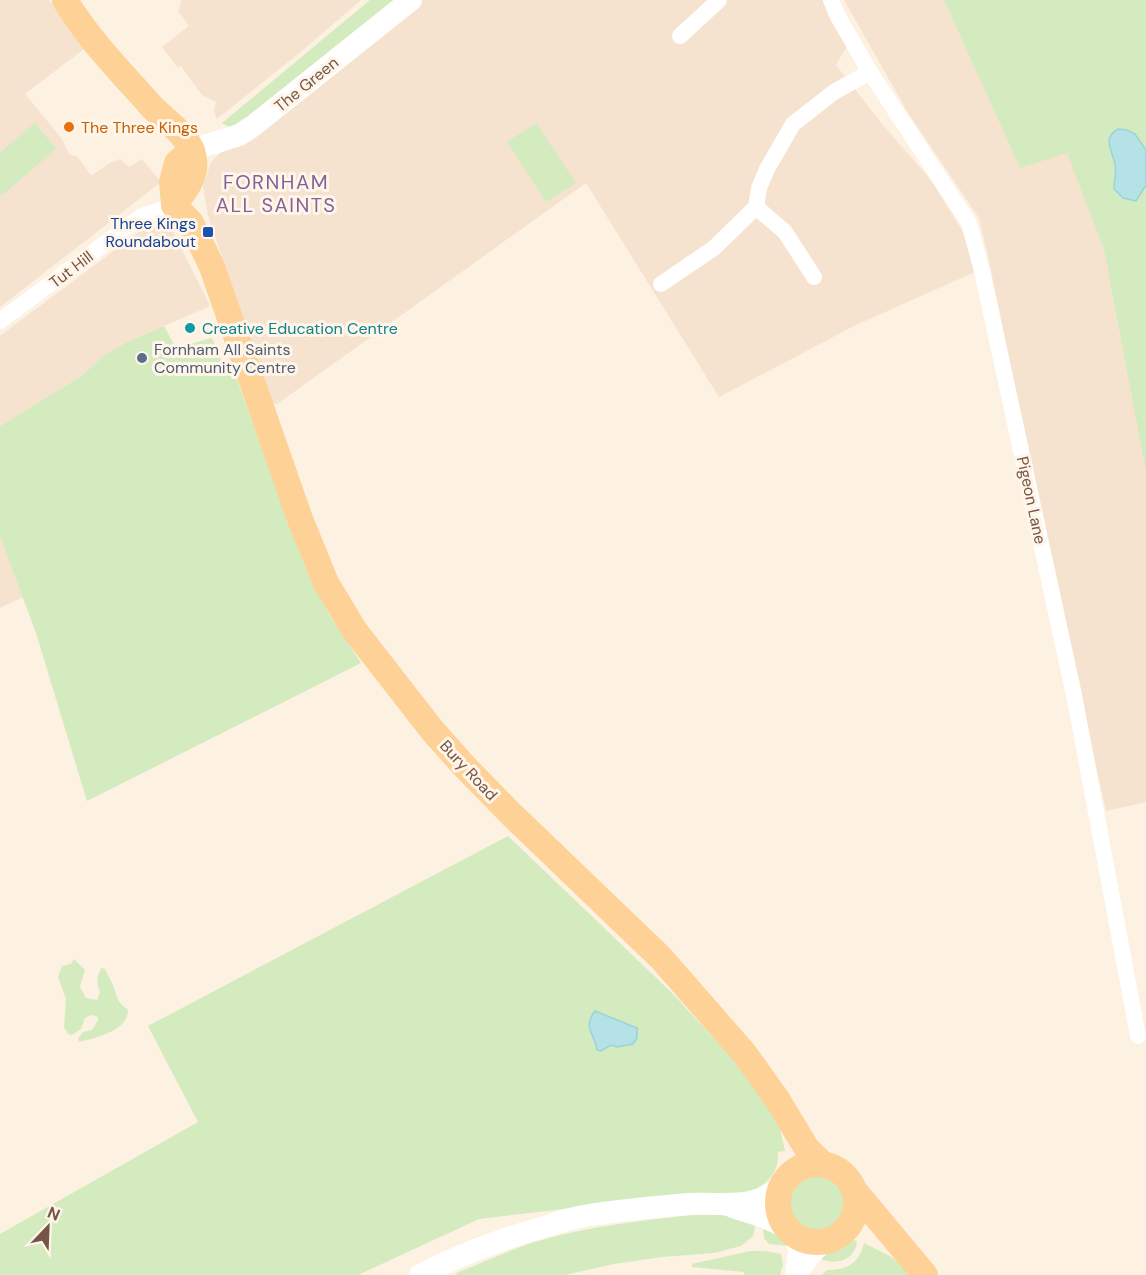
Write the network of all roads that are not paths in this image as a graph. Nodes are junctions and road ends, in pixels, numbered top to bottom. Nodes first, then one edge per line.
1 (65, 0) edge
2 (411, 0) edge
3 (719, 0) edge
4 (831, 0) edge
5 (680, 36) dead end
6 (870, 72) junction
7 (192, 150) junction
8 (174, 205) junction
9 (756, 207) junction
10 (814, 277) dead end
11 (661, 284) dead end
12 (0, 321) edge
13 (1138, 1036) dead end
14 (783, 1110) junction
15 (824, 1165) junction
16 (785, 1182) junction
17 (854, 1190) junction
18 (729, 1205) junction
19 (789, 1231) junction
20 (836, 1237) junction
21 (906, 1254) junction
22 (420, 1275) edge
23 (793, 1275) edge
24 (799, 1275) edge
25 (924, 1275) edge

1 - 7 main road
2 - 7 main road, The Green
3 - 5 street
4 - 6 street, Pigeon Lane
6 - 9 street
6 - 13 street, Pigeon Lane
7 - 8 main road
8 - 12 street, Tut Hill
8 - 14 main road, Bury Road
9 - 10 street
9 - 11 street
14 - 15 main road, Bury Road
14 - 16 main road, Bury Road
15 - 16 main road
15 - 17 main road
16 - 18 main road
16 - 19 main road
17 - 20 main road
17 - 21 main road
18 - 19 main road
18 - 22 main road
19 - 20 main road
19 - 23 street
20 - 21 main road
20 - 24 street
21 - 25 main road

